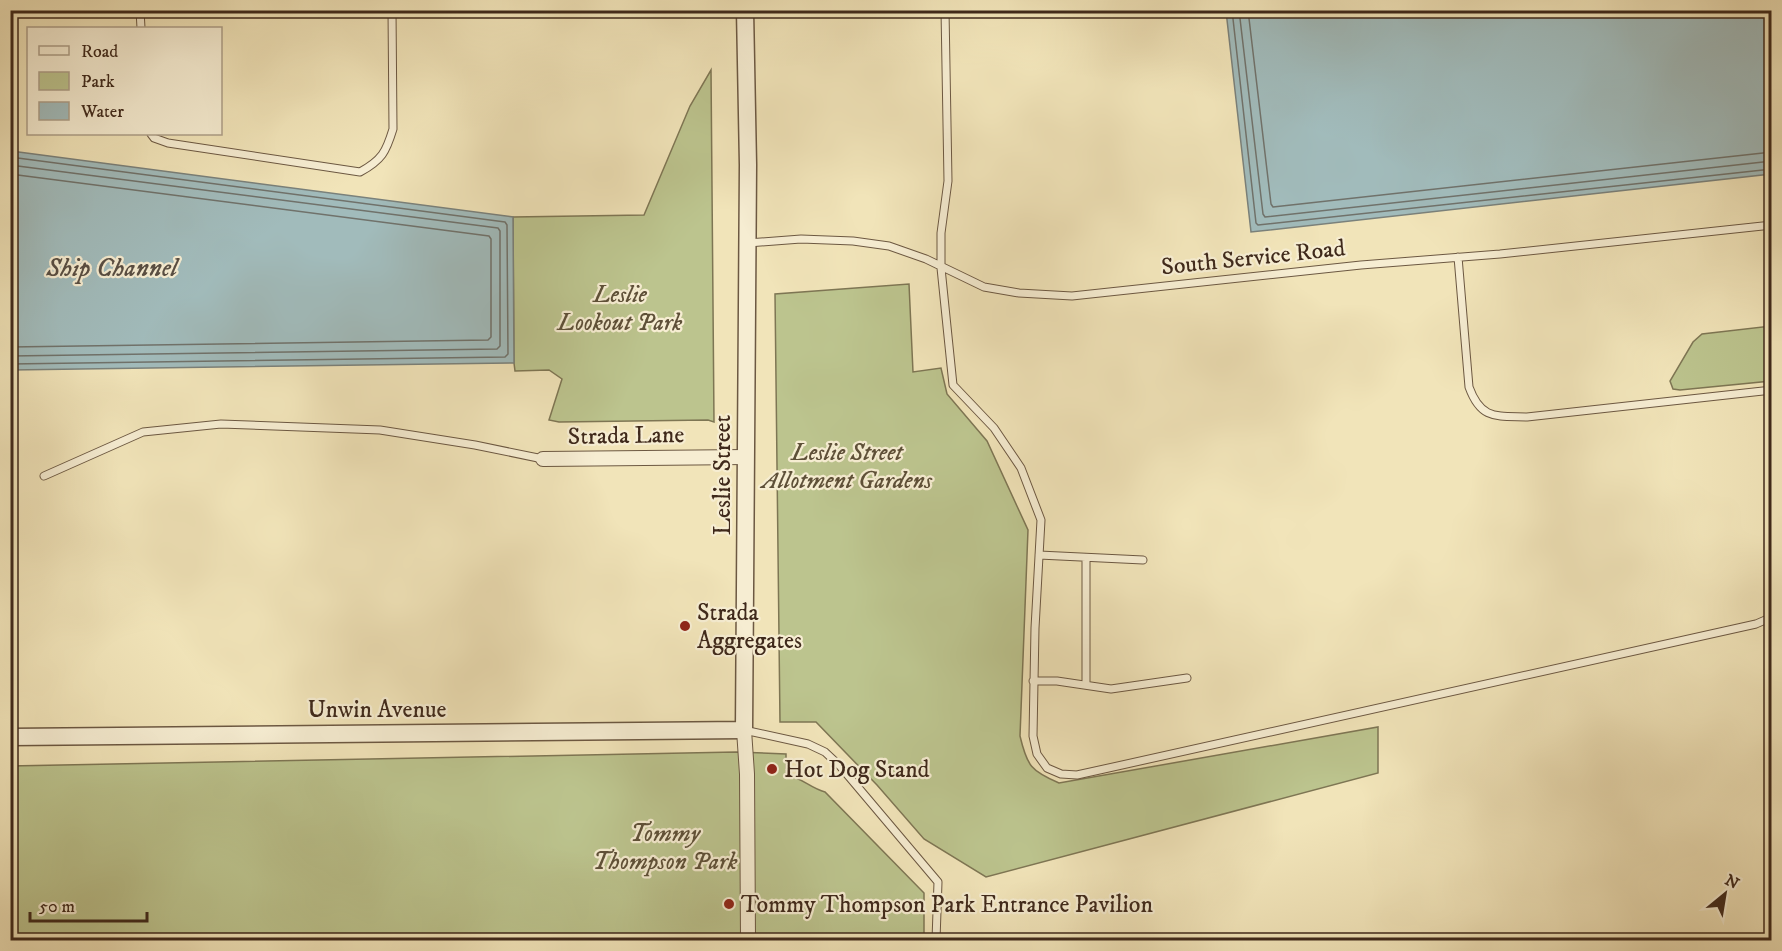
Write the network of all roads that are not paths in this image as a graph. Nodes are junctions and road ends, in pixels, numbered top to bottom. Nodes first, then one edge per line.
1 (140, 10) edge
2 (392, 10) edge
3 (745, 10) edge
4 (945, 10) edge
5 (141, 27) edge
6 (152, 135) edge
7 (1772, 225) edge
8 (748, 243) junction
9 (1458, 257) junction
10 (942, 268) junction
11 (1772, 390) edge
12 (746, 457) junction
13 (543, 459) joint
14 (44, 476) dead end
15 (1039, 555) junction
16 (1086, 558) junction
17 (1143, 560) dead end
18 (1772, 617) edge
19 (1187, 678) dead end
20 (1033, 681) junction
21 (1086, 686) junction
22 (744, 730) junction
23 (10, 736) edge
24 (748, 940) edge
25 (936, 940) edge

1 - 5 lane
2 - 6 lane
3 - 8 street, Leslie Street
4 - 10 lane
7 - 9 lane, South Service Road
8 - 10 lane, South Service Road
8 - 12 street, Leslie Street
9 - 10 lane, South Service Road
9 - 11 lane
10 - 15 lane
12 - 13 street, Strada Lane
12 - 22 street, Leslie Street
13 - 14 lane
15 - 16 lane
15 - 20 lane
16 - 17 lane
16 - 21 lane
18 - 20 lane
19 - 21 lane
20 - 21 lane
22 - 23 street, Unwin Avenue
22 - 24 street, Leslie Street
22 - 25 lane

